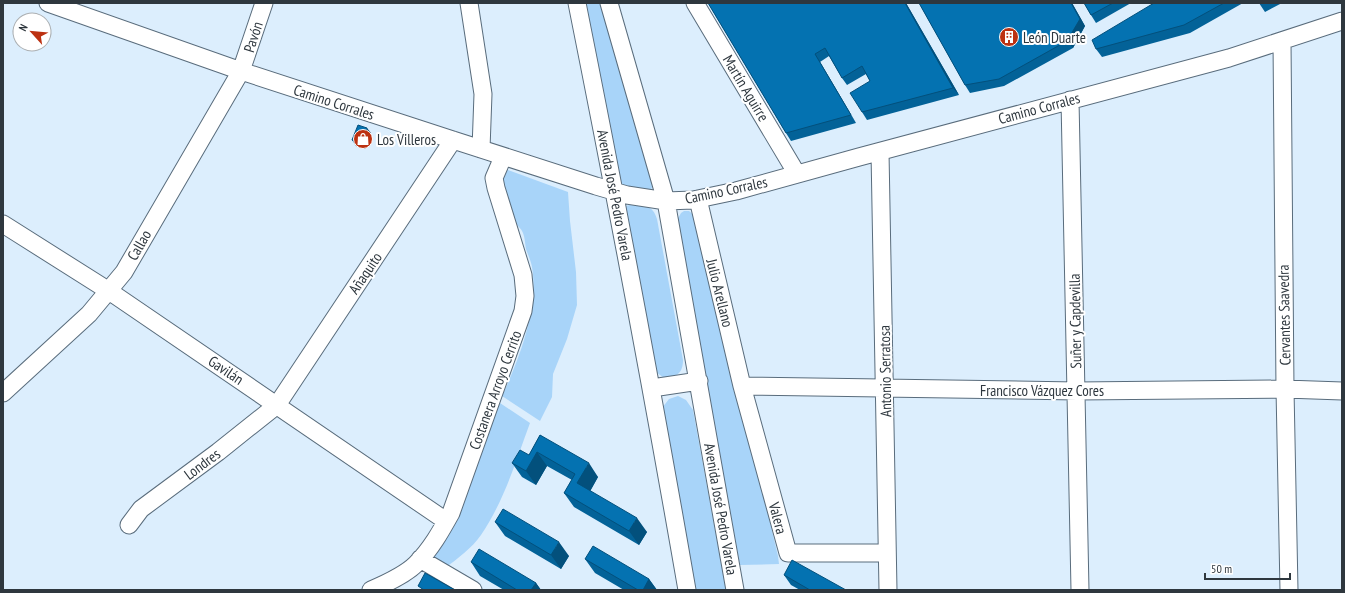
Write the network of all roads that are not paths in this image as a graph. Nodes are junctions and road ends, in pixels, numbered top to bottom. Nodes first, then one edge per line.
1 (48, 3) edge
2 (264, 3) edge
3 (468, 3) edge
4 (577, 3) edge
5 (609, 3) edge
6 (695, 3) edge
7 (1342, 21) edge
8 (1282, 41) junction
9 (242, 71) junction
10 (1070, 100) junction
11 (453, 140) junction
12 (482, 149) junction
13 (880, 152) junction
14 (503, 157) junction
15 (797, 174) junction
16 (615, 191) junction
17 (698, 199) junction
18 (666, 201) junction
19 (3, 224) edge
20 (109, 291) junction
21 (699, 381) junction
22 (742, 386) junction
23 (652, 388) junction
24 (885, 388) junction
25 (1285, 388) junction
26 (1077, 391) junction
27 (1342, 391) edge
28 (3, 393) edge
29 (277, 405) junction
30 (446, 521) junction
31 (129, 525) dead end
32 (887, 552) junction
33 (420, 559) junction
34 (371, 590) edge
35 (473, 590) edge
36 (687, 590) edge
37 (735, 590) edge
38 (888, 590) edge
39 (1080, 590) edge
40 (1289, 590) edge

1 - 9 street, Camino Corrales
2 - 9 street, Pavón
3 - 12 street
4 - 16 street, Avenida José Pedro Varela
5 - 18 street, Avenida José Pedro Varela
6 - 15 street, Martín Aguirre
7 - 8 street, Camino Corrales
8 - 10 street, Camino Corrales
8 - 25 street, Cervantes Saavedra
9 - 11 street, Camino Corrales
9 - 20 street, Callao
10 - 13 street, Camino Corrales
10 - 26 street, Suñer y Capdevilla
11 - 12 street, Camino Corrales
11 - 29 street, Añaquito
12 - 14 street, Camino Corrales
13 - 15 street, Camino Corrales
13 - 24 street, Antonio Serratosa
14 - 16 street, Camino Corrales
14 - 30 street, Costanera Arroyo Cerrito
15 - 17 street, Camino Corrales
16 - 18 street, Camino Corrales
16 - 23 street, Avenida José Pedro Varela
17 - 18 street, Camino Corrales
17 - 22 street, Julio Arellano
18 - 21 street, Avenida José Pedro Varela
19 - 20 street, Gavilán
20 - 28 street, Callao
20 - 29 street, Gavilán
21 - 23 street
21 - 37 street, Avenida José Pedro Varela
22 - 24 street, Francisco Vázquez Cores
22 - 32 street, Valera
23 - 36 street, Avenida José Pedro Varela
24 - 26 street, Francisco Vázquez Cores
24 - 32 street, Antonio Serratosa
25 - 26 street, Francisco Vázquez Cores
25 - 27 street, Francisco Vázquez Cores
25 - 40 street, Cervantes Saavedra
26 - 39 street, Suñer y Capdevilla
29 - 30 street, Gavilán
29 - 31 street, Londres
30 - 33 street, Costanera Arroyo Cerrito
32 - 38 street, Antonio Serratosa
33 - 34 street, Costanera Arroyo Cerrito
33 - 35 street

